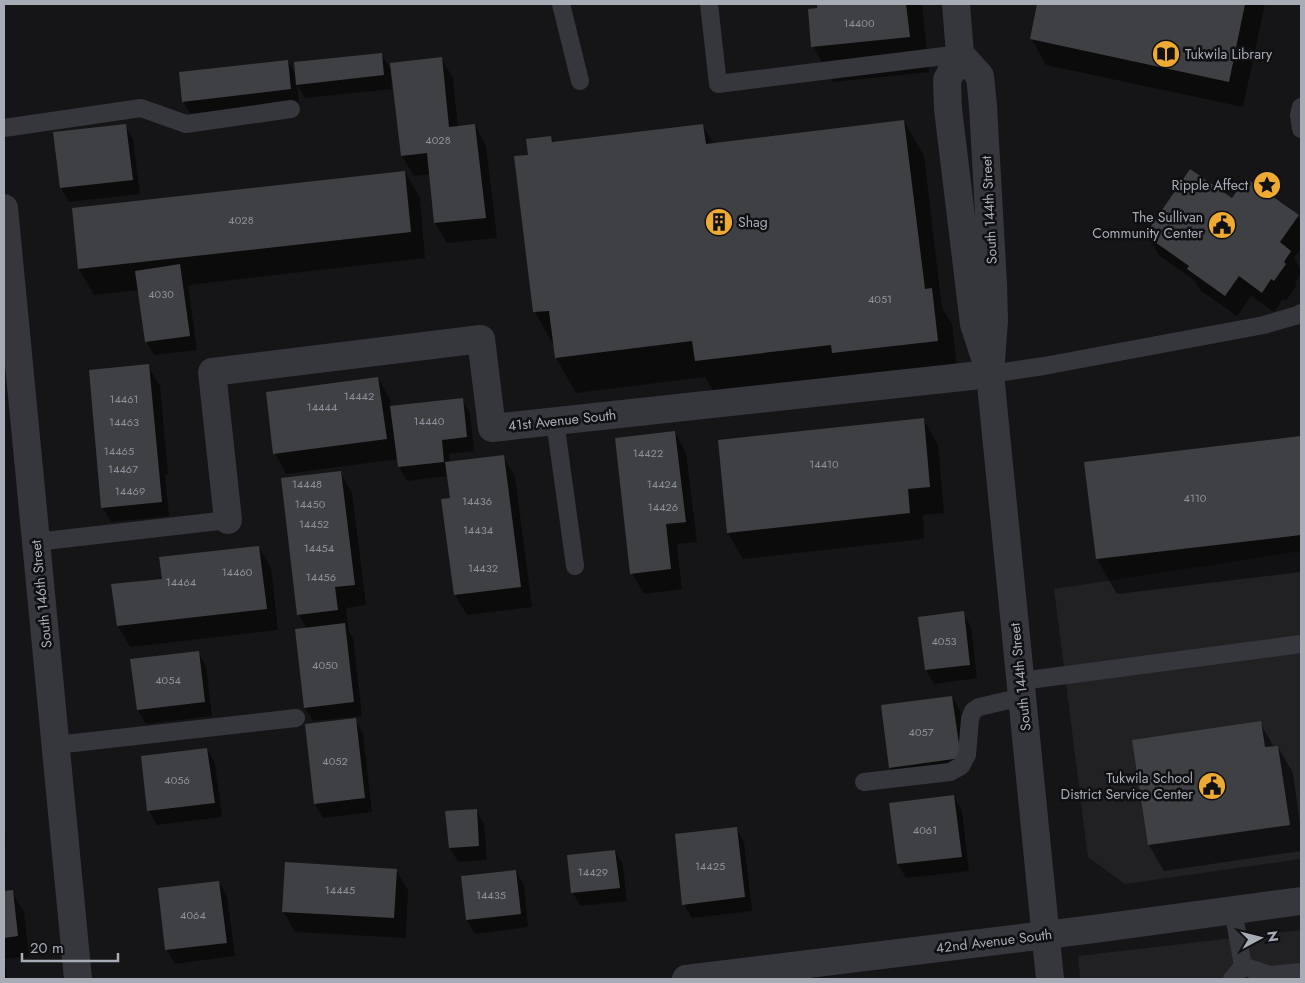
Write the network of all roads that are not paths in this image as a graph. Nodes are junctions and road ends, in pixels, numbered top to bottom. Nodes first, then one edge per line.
1 (561, 4) edge
2 (709, 4) edge
3 (956, 4) edge
4 (960, 54) junction
5 (580, 81) dead end
6 (1301, 107) edge
7 (291, 109) dead end
8 (4, 128) edge
9 (1301, 129) edge
10 (4, 208) edge
11 (1301, 312) edge
12 (990, 374) junction
13 (555, 421) junction
14 (228, 520) joint
15 (36, 542) junction
16 (575, 566) dead end
17 (1301, 644) edge
18 (1021, 689) junction
19 (296, 718) dead end
20 (56, 745) junction
21 (864, 782) dead end
22 (1301, 901) edge
23 (1232, 910) junction
24 (1045, 934) junction
25 (1301, 972) edge
26 (1237, 973) edge
27 (768, 974) edge
28 (78, 979) edge
29 (686, 979) edge
30 (1050, 979) edge

1 - 5 lane
2 - 4 lane
3 - 4 street
4 - 12 street, South 144th Street
6 - 9 lane
7 - 8 lane
10 - 15 street, South 146th Street
11 - 12 lane
12 - 13 street, 41st Avenue South
12 - 18 street, South 144th Street
13 - 14 street, 41st Avenue South
13 - 16 lane
14 - 15 lane
15 - 20 street, South 146th Street
17 - 18 lane
18 - 21 lane
18 - 24 street, South 144th Street
19 - 20 lane
20 - 28 street, South 146th Street
22 - 23 street, 42nd Avenue South
23 - 24 street, 42nd Avenue South
23 - 26 lane
24 - 27 street, 42nd Avenue South
24 - 30 street, South 144th Street
25 - 26 lane
27 - 29 street, 42nd Avenue South

